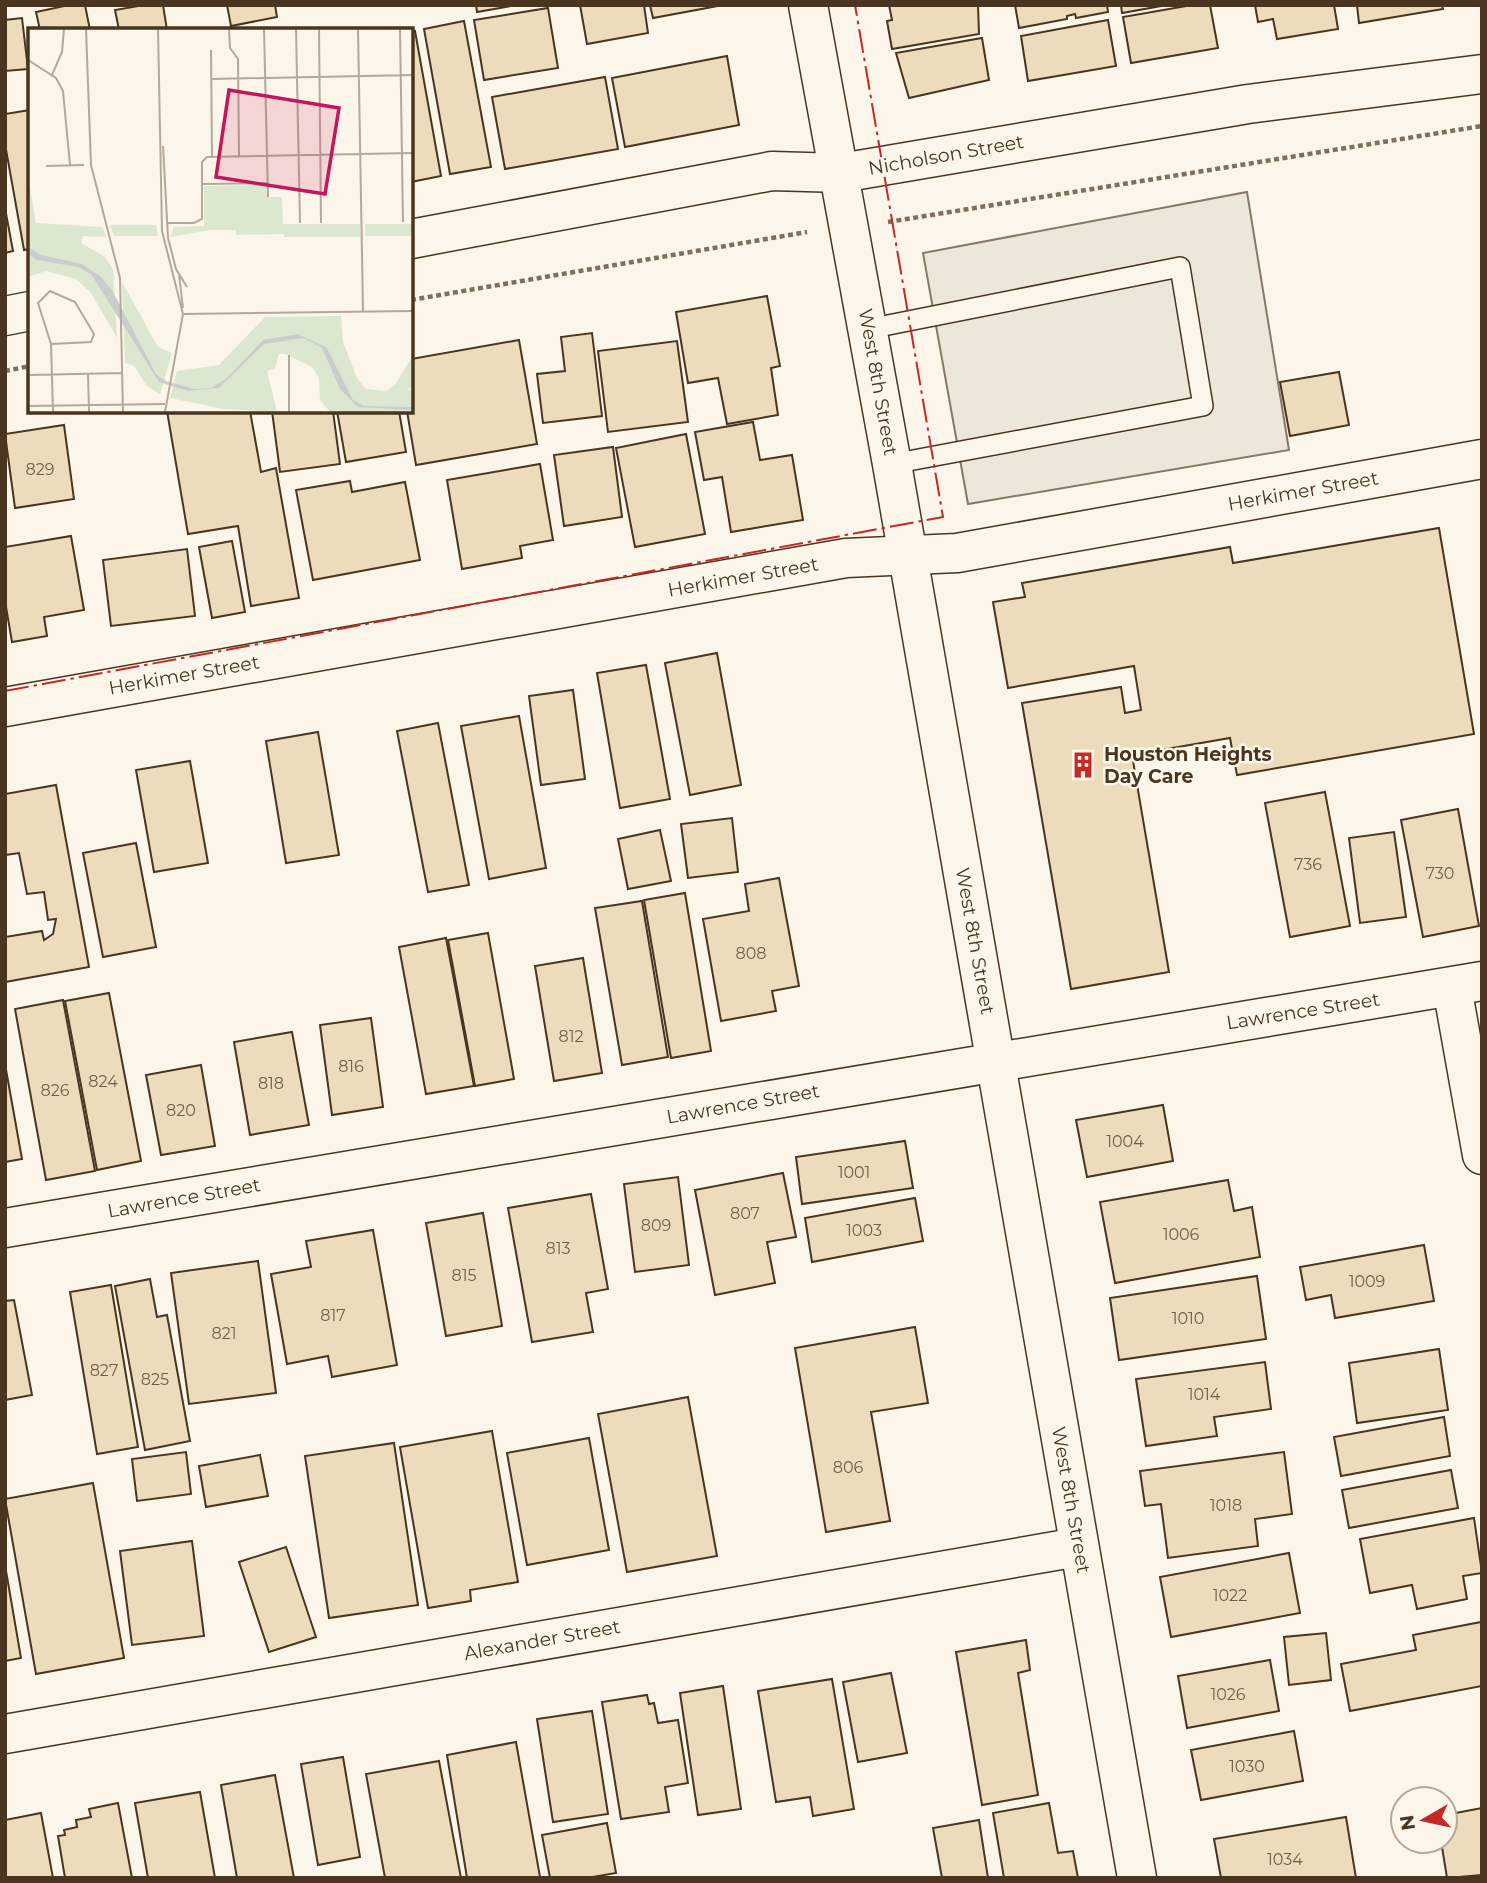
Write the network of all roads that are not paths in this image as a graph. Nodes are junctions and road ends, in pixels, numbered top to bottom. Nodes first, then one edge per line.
1 (808, 5) edge
2 (1482, 74) edge
3 (841, 173) junction
4 (413, 239) edge
5 (28, 311) edge
6 (5, 316) edge
7 (868, 329) junction
8 (1482, 459) edge
9 (892, 464) junction
10 (908, 555) junction
11 (5, 707) edge
12 (1467, 984) edge
13 (996, 1061) junction
14 (1482, 1155) edge
15 (5, 1228) edge
16 (1079, 1547) junction
17 (5, 1734) edge
18 (1137, 1878) edge

1 - 3 street, West 8th Street
2 - 3 street, Nicholson Street
3 - 4 street, Nicholson Street
3 - 7 street, West 8th Street
5 - 6 street
7 - 9 street, West 8th Street
7 - 9 lane
8 - 10 street, Herkimer Street
9 - 10 street, West 8th Street
10 - 11 street, Herkimer Street
10 - 13 street, West 8th Street
12 - 13 street, Lawrence Street
12 - 14 street
13 - 15 street, Lawrence Street
13 - 16 street, West 8th Street
16 - 17 street, Alexander Street
16 - 18 street, West 8th Street

